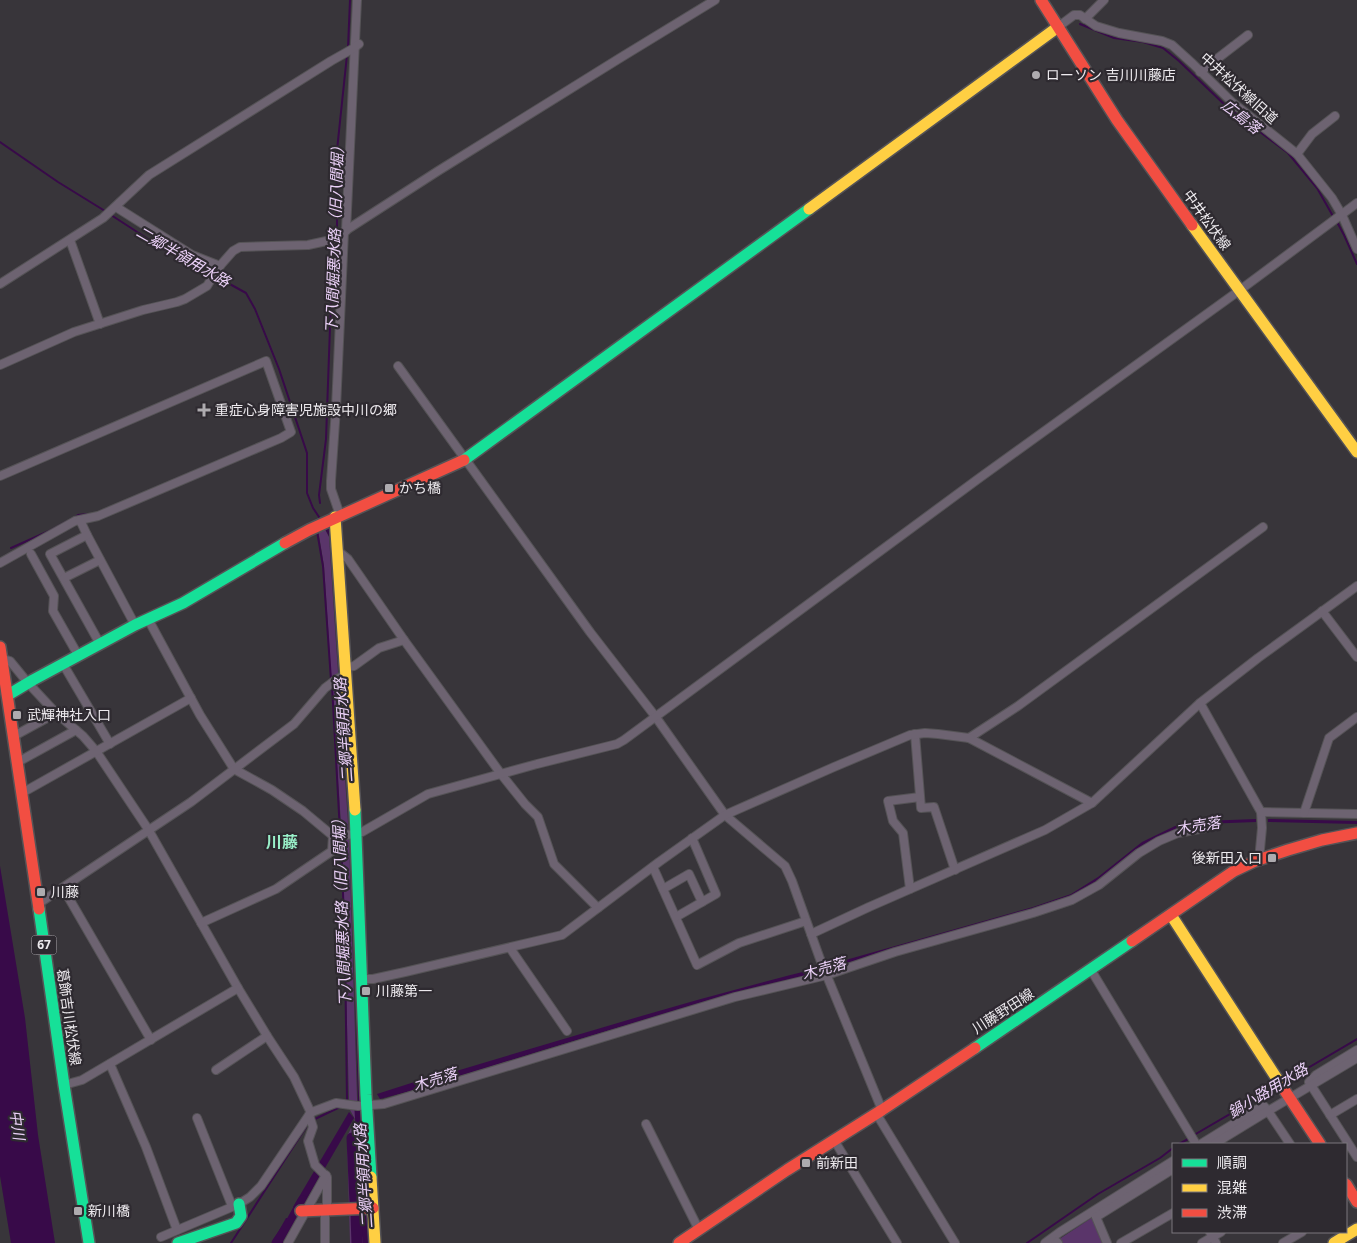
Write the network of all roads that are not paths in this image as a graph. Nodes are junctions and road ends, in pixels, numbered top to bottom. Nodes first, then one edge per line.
1 (357, 0) edge
2 (715, 0) edge
3 (1041, 0) edge
4 (1104, 0) edge
5 (1085, 19) junction
6 (1058, 26) junction
7 (1248, 35) dead end
8 (356, 46) junction
9 (1200, 72) junction
10 (1335, 116) dead end
11 (1297, 154) junction
12 (1357, 203) edge
13 (116, 206) junction
14 (1338, 218) junction
15 (344, 232) junction
16 (70, 240) junction
17 (1357, 249) edge
18 (219, 267) junction
19 (0, 284) edge
20 (1240, 290) junction
21 (100, 324) junction
22 (0, 366) edge
23 (398, 366) dead end
24 (1357, 452) edge
25 (466, 459) junction
26 (0, 476) edge
27 (334, 518) junction
28 (80, 520) junction
29 (1263, 528) dead end
30 (87, 535) junction
31 (338, 550) junction
32 (31, 554) dead end
33 (100, 560) junction
34 (0, 563) edge
35 (64, 578) junction
36 (1357, 586) edge
37 (68, 587) junction
38 (53, 595) junction
39 (1322, 611) junction
40 (148, 619) junction
41 (135, 625) junction
42 (404, 640) junction
43 (100, 644) junction
44 (0, 647) edge
45 (78, 655) junction
46 (1357, 657) edge
47 (3, 660) junction
48 (63, 664) junction
49 (342, 675) junction
50 (28, 684) junction
51 (8, 695) junction
52 (191, 698) junction
53 (1200, 703) junction
54 (56, 713) junction
55 (655, 716) junction
56 (1354, 719) edge
57 (1357, 729) edge
58 (76, 730) junction
59 (915, 734) junction
60 (14, 736) junction
61 (969, 738) junction
62 (110, 744) junction
63 (96, 751) junction
64 (18, 762) junction
65 (234, 769) junction
66 (501, 774) junction
67 (22, 793) junction
68 (920, 797) junction
69 (1092, 803) junction
70 (1261, 812) junction
71 (1304, 814) junction
72 (1357, 814) edge
73 (725, 815) junction
74 (1205, 828) dead end
75 (148, 830) junction
76 (352, 834) junction
77 (1357, 834) edge
78 (333, 836) junction
79 (692, 838) junction
80 (1259, 860) junction
81 (653, 867) junction
82 (955, 870) junction
83 (64, 888) junction
84 (663, 889) junction
85 (910, 889) junction
86 (702, 902) junction
87 (38, 904) junction
88 (598, 908) junction
89 (1171, 915) junction
90 (676, 917) junction
91 (806, 921) junction
92 (202, 923) junction
93 (811, 934) junction
94 (510, 948) junction
95 (1091, 970) junction
96 (828, 975) junction
97 (362, 979) junction
98 (238, 988) junction
99 (568, 1031) dead end
100 (267, 1036) junction
101 (151, 1040) junction
102 (1357, 1050) edge
103 (1357, 1058) edge
104 (110, 1064) junction
105 (216, 1070) dead end
106 (64, 1085) junction
107 (1311, 1085) junction
108 (1289, 1098) junction
109 (1357, 1099) edge
110 (363, 1106) junction
111 (879, 1111) junction
112 (1268, 1111) junction
113 (310, 1114) junction
114 (1330, 1115) junction
115 (197, 1118) dead end
116 (646, 1124) dead end
117 (834, 1140) junction
118 (1357, 1140) edge
119 (1195, 1143) edge
120 (1203, 1143) edge
121 (1216, 1143) edge
122 (1289, 1143) edge
123 (1319, 1143) edge
124 (1345, 1143) edge
125 (1347, 1146) edge
126 (1357, 1157) edge
127 (1172, 1169) edge
128 (1172, 1169) edge
129 (326, 1175) junction
130 (1347, 1186) edge
131 (1357, 1202) edge
132 (235, 1205) junction
133 (368, 1208) junction
134 (326, 1210) junction
135 (303, 1211) junction
136 (1172, 1214) edge
137 (177, 1230) junction
138 (698, 1230) junction
139 (1357, 1230) edge
140 (1300, 1233) edge
141 (161, 1237) dead end
142 (1213, 1237) edge
143 (89, 1243) edge
144 (178, 1243) edge
145 (288, 1243) edge
146 (324, 1243) edge
147 (375, 1243) edge
148 (679, 1243) edge
149 (898, 1243) edge
150 (954, 1243) edge
151 (1045, 1243) edge
152 (1107, 1243) edge
153 (1121, 1243) edge
154 (1202, 1243) edge
155 (1283, 1243) edge
156 (1334, 1243) edge

1 - 8 street
2 - 15 street
3 - 6 street, 中井松伏線
4 - 5 street
5 - 6 street
5 - 9 street, 中井松伏線旧道
6 - 20 street, 中井松伏線
6 - 25 street
7 - 9 street
8 - 13 street
8 - 15 street
9 - 11 street, 中井松伏線旧道
10 - 11 street
11 - 14 street, 中井松伏線旧道
12 - 14 street
13 - 16 street
13 - 18 street
14 - 17 street, 中井松伏線旧道
14 - 20 street
15 - 18 street
15 - 27 street
16 - 19 street
16 - 21 street
18 - 21 street
20 - 24 street, 中井松伏線
20 - 55 street
21 - 22 street
23 - 25 street
25 - 27 street
25 - 55 street
26 - 28 street
27 - 31 street
27 - 40 street
28 - 30 street
28 - 34 street
29 - 61 street
30 - 33 street
30 - 35 street
31 - 42 street
31 - 49 street
32 - 38 street
33 - 35 street
33 - 41 street
35 - 37 street
36 - 39 street
37 - 38 street
37 - 43 street
38 - 45 street
39 - 46 street
39 - 53 street
40 - 41 street
40 - 52 street
41 - 43 street
42 - 49 street
42 - 66 street
43 - 45 street
44 - 47 street, 葛飾吉川松伏線 / 67
45 - 48 street
47 - 50 street
47 - 51 street, 葛飾吉川松伏線 / 67
48 - 50 street
48 - 62 street
49 - 65 street
49 - 76 street
50 - 51 street
50 - 54 street
51 - 60 street, 葛飾吉川松伏線 / 67
52 - 62 street
52 - 65 street
53 - 69 street
53 - 70 street
54 - 58 street
54 - 60 street
55 - 66 street
55 - 73 street
56 - 57 street
56 - 71 street
58 - 63 street
58 - 64 street
59 - 61 street
59 - 68 street
59 - 73 street
60 - 64 street, 葛飾吉川松伏線 / 67
61 - 69 street
62 - 63 street
63 - 67 street
63 - 75 street
64 - 67 street, 葛飾吉川松伏線 / 67
65 - 75 street
65 - 78 street
66 - 76 street
66 - 88 street
67 - 87 street, 葛飾吉川松伏線 / 67
68 - 82 street
68 - 85 street
69 - 82 street
70 - 71 street
70 - 80 street
71 - 72 street
73 - 79 street
73 - 91 street
74 - 96 street
75 - 83 street
75 - 92 street
76 - 78 street
76 - 97 street
77 - 80 street, 川藤野田線
78 - 92 street
79 - 81 street
79 - 86 street
80 - 89 street, 川藤野田線
81 - 84 street
81 - 88 street
82 - 85 street
83 - 87 street
83 - 101 street
84 - 86 street
84 - 90 street
85 - 93 street
86 - 90 street
87 - 106 street, 葛飾吉川松伏線 / 67
88 - 94 street
89 - 95 street, 川藤野田線
89 - 108 street
90 - 91 street
91 - 93 street
92 - 98 street
93 - 96 street
94 - 97 street
94 - 99 street
95 - 111 street, 川藤野田線
95 - 119 street
96 - 110 street
96 - 111 street
97 - 110 street
98 - 100 street
98 - 101 street
100 - 105 street
100 - 113 street
101 - 104 street
102 - 107 street
103 - 107 street
104 - 106 street
104 - 137 street
106 - 143 street, 葛飾吉川松伏線 / 67
107 - 108 street
107 - 114 street
108 - 112 street
108 - 123 street
109 - 114 street
110 - 113 street
110 - 133 street
111 - 117 street, 川藤野田線
111 - 150 street
112 - 120 street
112 - 121 street
112 - 122 street
113 - 129 street
113 - 132 street
114 - 124 street
115 - 132 street
116 - 138 street
117 - 138 street, 川藤野田線
117 - 149 street
118 - 125 street
125 - 126 street
127 - 151 street
128 - 152 street
129 - 134 street
129 - 135 street
130 - 131 street
132 - 137 street
132 - 144 street
133 - 134 street
133 - 147 street
134 - 135 street
134 - 146 street
135 - 145 street
136 - 153 street
137 - 141 street
138 - 148 street, 川藤野田線
139 - 156 street
140 - 155 street
142 - 154 street

